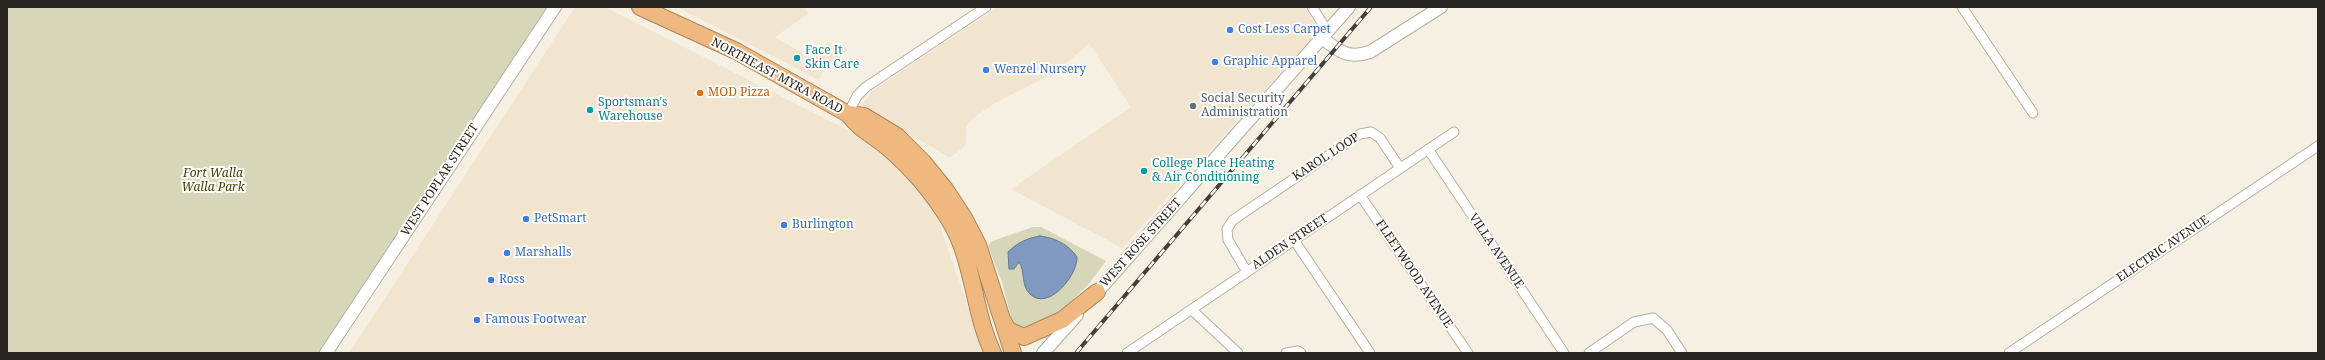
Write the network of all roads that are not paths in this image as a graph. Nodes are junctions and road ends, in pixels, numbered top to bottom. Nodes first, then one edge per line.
1 (555, 7) edge
2 (986, 7) edge
3 (1312, 7) edge
4 (1349, 7) edge
5 (1441, 7) edge
6 (1962, 7) edge
7 (646, 9) edge
8 (1325, 35) junction
9 (2033, 113) dead end
10 (848, 114) junction
11 (1454, 132) dead end
12 (2318, 146) edge
13 (1428, 149) junction
14 (1400, 168) junction
15 (1360, 195) junction
16 (1294, 240) junction
17 (1247, 272) junction
18 (1097, 292) junction
19 (997, 310) junction
20 (1192, 310) junction
21 (326, 353) edge
22 (993, 353) edge
23 (1013, 353) edge
24 (1043, 353) edge
25 (1127, 353) edge
26 (1238, 353) edge
27 (1286, 353) edge
28 (1301, 353) edge
29 (1370, 353) edge
30 (1468, 353) edge
31 (1564, 353) edge
32 (1590, 353) edge
33 (1682, 353) edge
34 (2009, 353) edge

1 - 21 main road, WEST POPLAR STREET
2 - 10 street
3 - 8 street
4 - 8 main road, WEST ROSE STREET
5 - 8 main road
6 - 9 street
7 - 10 highway, NORTHEAST MYRA ROAD
8 - 18 main road, WEST ROSE STREET
10 - 19 highway, NORTHEAST MYRA ROAD
10 - 22 highway, NORTHEAST MYRA ROAD
11 - 13 street, ALDEN STREET
12 - 34 street, ELECTRIC AVENUE
13 - 14 street, ALDEN STREET
13 - 31 street, VILLA AVENUE
14 - 15 street, ALDEN STREET
14 - 17 street, KAROL LOOP
15 - 16 street, ALDEN STREET
15 - 30 street, FLEETWOOD AVENUE
16 - 17 street, ALDEN STREET
16 - 29 street
17 - 20 street, ALDEN STREET
18 - 19 highway
18 - 24 main road, WEST ROSE STREET
19 - 23 highway, NORTHEAST MYRA ROAD
20 - 25 street, ALDEN STREET
20 - 26 street
27 - 28 street
32 - 33 street

